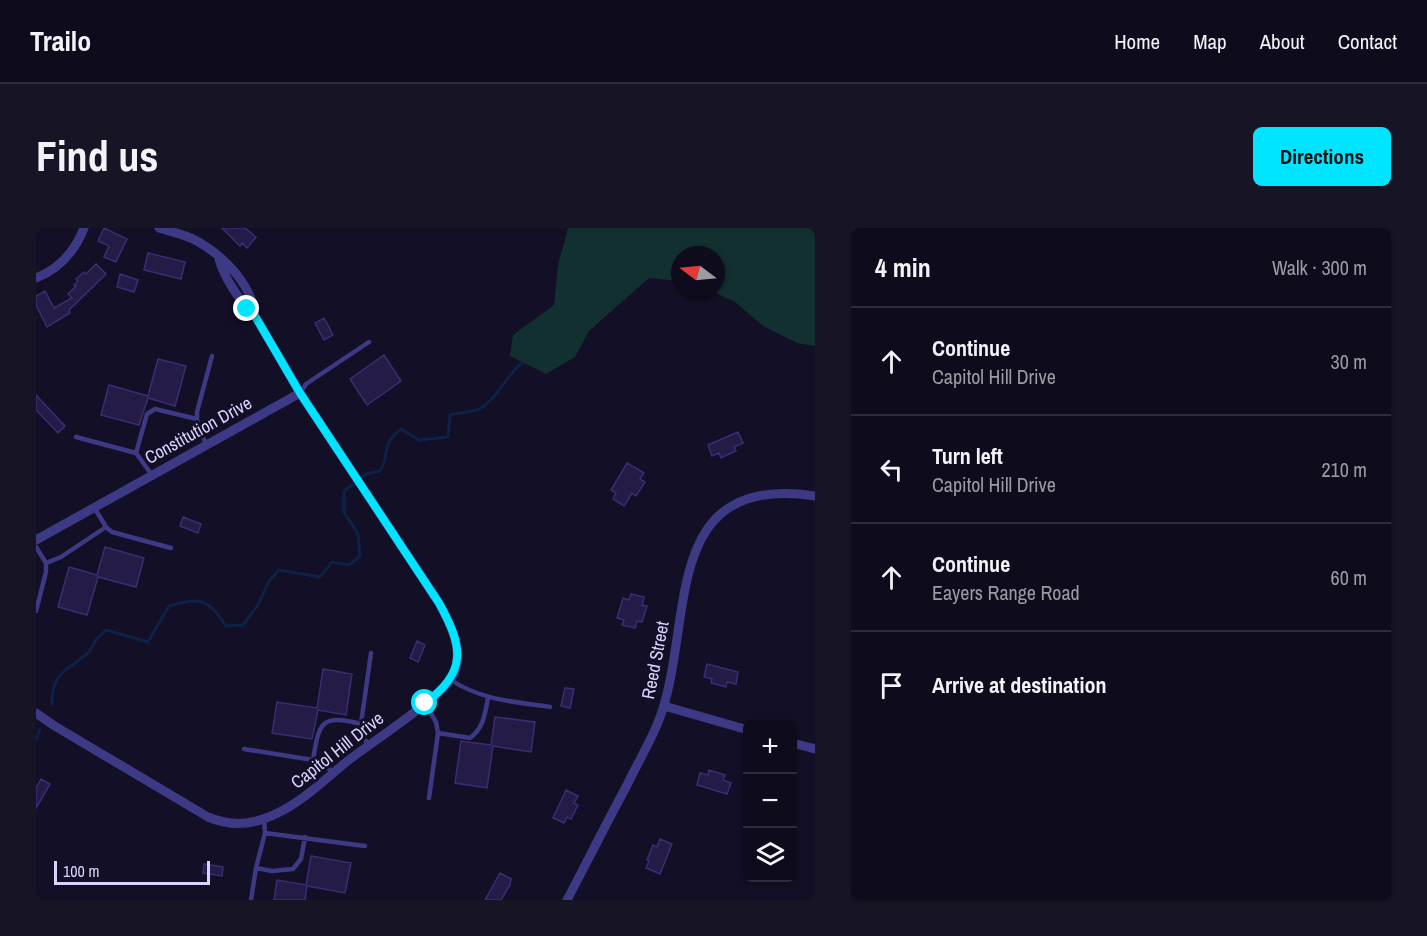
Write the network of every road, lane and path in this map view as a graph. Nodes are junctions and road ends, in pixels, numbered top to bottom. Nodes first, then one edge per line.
1 (84, 228) edge
2 (159, 228) edge
3 (36, 278) edge
4 (369, 342) dead end
5 (212, 356) dead end
6 (300, 393) junction
7 (197, 419) junction
8 (76, 437) dead end
9 (206, 445) junction
10 (136, 453) junction
11 (152, 475) junction
12 (815, 496) edge
13 (94, 507) junction
14 (106, 527) junction
15 (36, 540) edge
16 (36, 547) edge
17 (171, 548) dead end
18 (46, 563) junction
19 (36, 611) edge
20 (371, 653) dead end
21 (451, 680) junction
22 (488, 698) junction
23 (425, 703) junction
24 (664, 706) junction
25 (550, 707) dead end
26 (36, 713) edge
27 (361, 724) junction
28 (743, 729) edge
29 (438, 733) junction
30 (797, 744) edge
31 (367, 746) junction
32 (243, 749) dead end
33 (815, 749) edge
34 (313, 760) junction
35 (334, 773) junction
36 (429, 798) dead end
37 (264, 819) junction
38 (265, 833) junction
39 (305, 837) junction
40 (365, 846) dead end
41 (256, 868) junction
42 (250, 900) edge
43 (567, 900) edge

1 - 3 street
2 - 6 street
4 - 6 lane, Constitution Drive
5 - 7 lane
6 - 9 street, Constitution Drive
6 - 21 street
7 - 9 lane
7 - 10 lane
8 - 10 lane
9 - 11 street, Constitution Drive
10 - 11 lane
11 - 13 street, Constitution Drive
12 - 24 street, Reed Street
13 - 14 lane
13 - 15 street, Constitution Drive
14 - 17 lane
14 - 18 lane
16 - 18 lane
18 - 19 lane
20 - 27 lane
21 - 22 lane
21 - 23 street, Capitol Hill Drive
22 - 25 lane
22 - 29 lane
23 - 29 lane
23 - 31 street, Capitol Hill Drive
24 - 28 street
24 - 43 street, Reed Street
26 - 37 street, Capitol Hill Drive
27 - 31 lane
27 - 34 lane
29 - 36 lane
30 - 33 street
31 - 35 street, Capitol Hill Drive
32 - 34 lane
34 - 35 lane
35 - 37 street, Capitol Hill Drive
37 - 38 lane
38 - 39 lane
38 - 41 lane
39 - 40 lane
39 - 41 lane
41 - 42 lane

